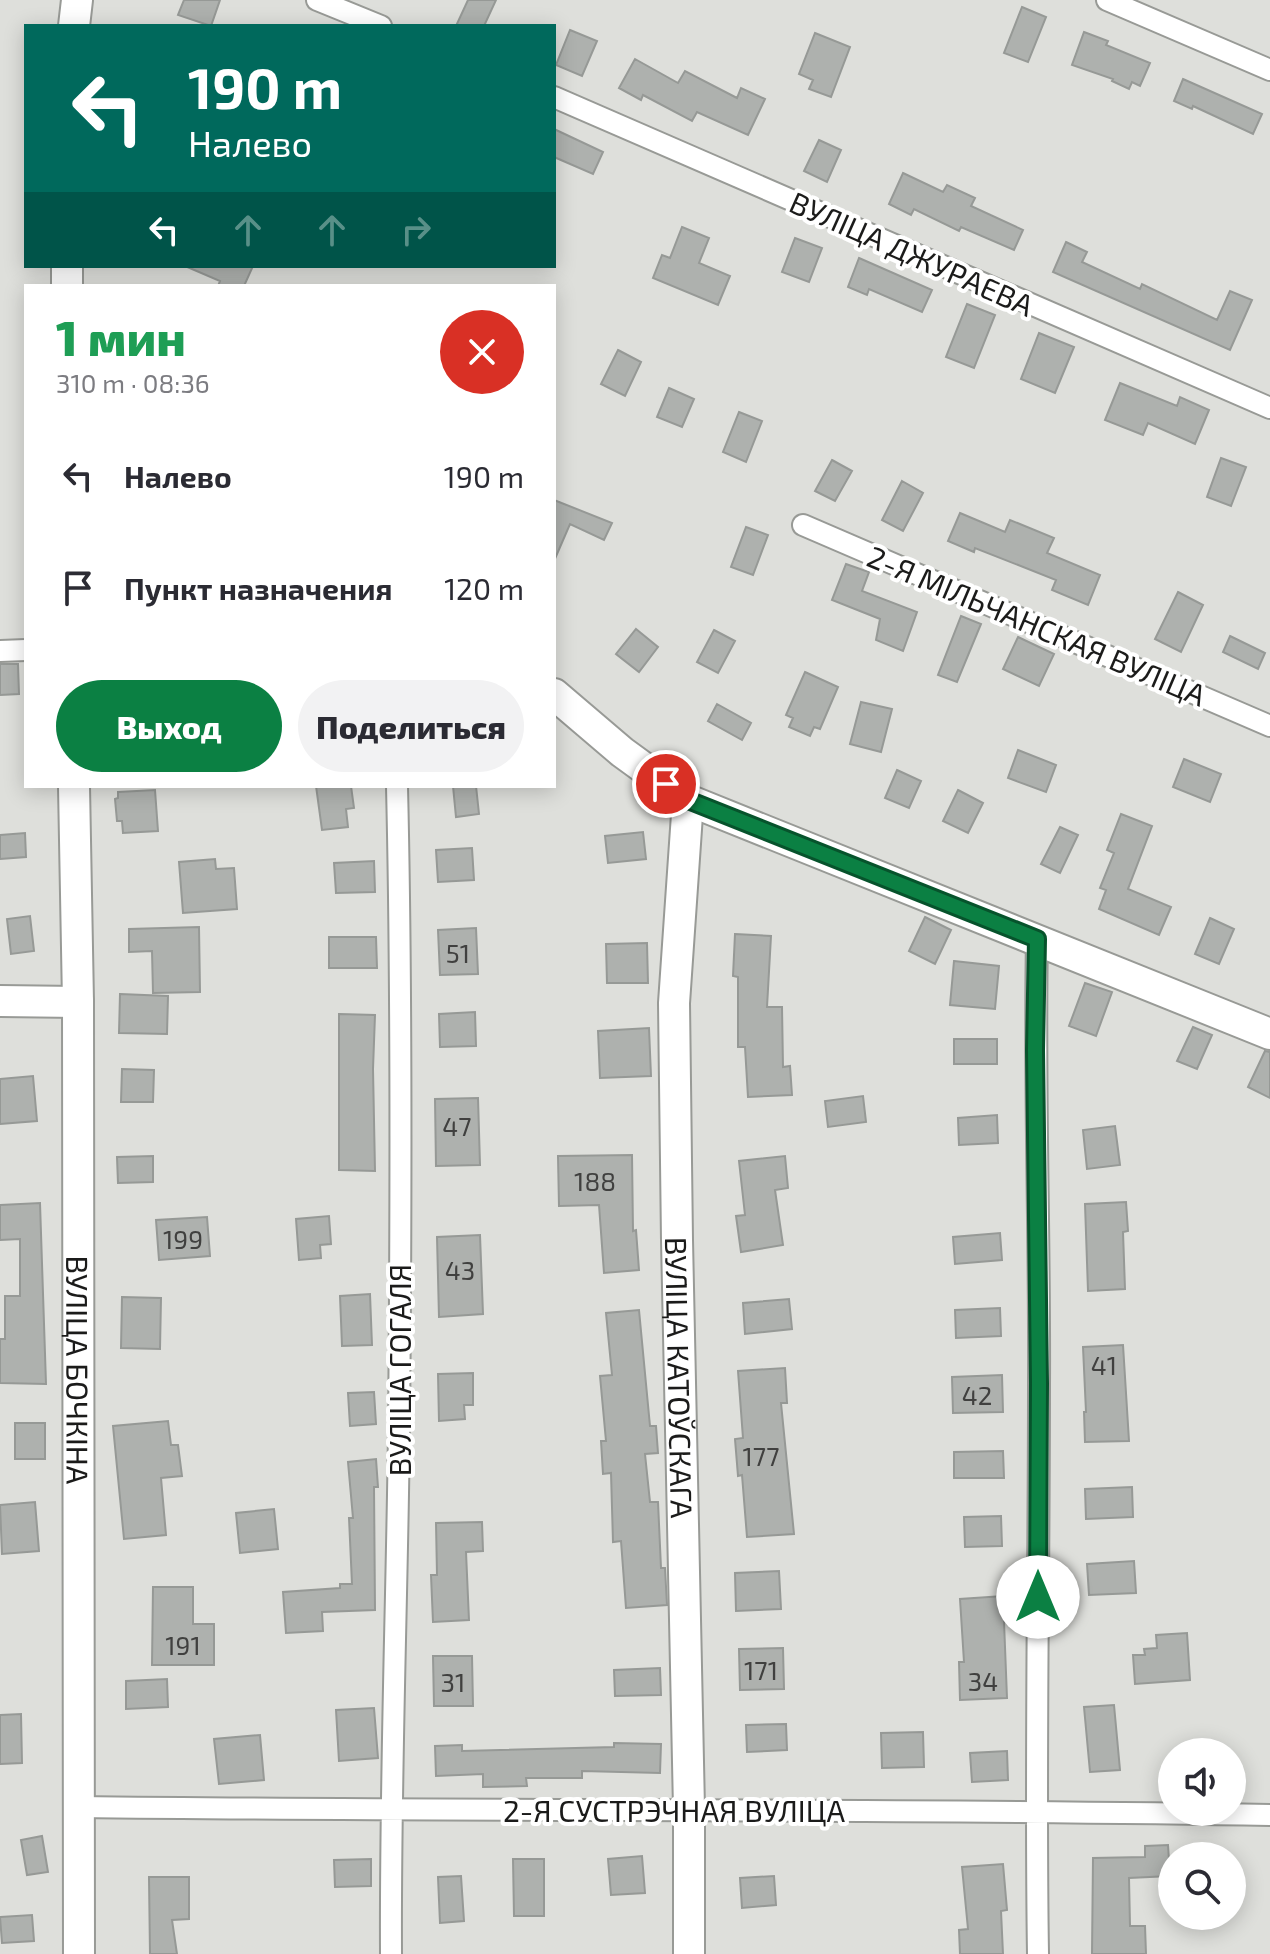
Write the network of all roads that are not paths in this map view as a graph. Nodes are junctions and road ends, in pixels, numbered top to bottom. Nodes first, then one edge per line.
1 (77, 0) edge
2 (317, 0) edge
3 (1107, 0) edge
4 (74, 24) edge
5 (376, 24) edge
6 (1270, 70) edge
7 (556, 98) edge
8 (1270, 408) edge
9 (803, 525) dead end
10 (24, 650) edge
11 (0, 651) edge
12 (556, 696) edge
13 (1270, 726) edge
14 (74, 788) edge
15 (397, 788) edge
16 (688, 800) junction
17 (1037, 939) junction
18 (0, 1001) edge
19 (78, 1002) junction
20 (1270, 1034) edge
21 (78, 1807) junction
22 (689, 1809) junction
23 (390, 1811) junction
24 (1036, 1811) junction
25 (1270, 1815) edge
26 (79, 1954) edge
27 (391, 1954) edge
28 (689, 1954) edge
29 (1038, 1954) edge

1 - 4 street
2 - 5 street
3 - 6 street
7 - 8 street, ВУЛІЦА ДЖУРАЕВА
9 - 13 street, 2-Я МІЛЬЧАНСКАЯ ВУЛІЦА
10 - 11 street
12 - 16 street
14 - 19 street, ВУЛІЦА БОЧКІНА
15 - 23 street, ВУЛІЦА ГОГАЛЯ
16 - 17 street
16 - 22 street, ВУЛІЦА КАТОЎСКАГА
17 - 20 street
17 - 24 street
18 - 19 street
19 - 21 street, ВУЛІЦА БОЧКІНА
21 - 23 street, 2-Я СУСТРЭЧНАЯ ВУЛІЦА
21 - 26 street, ВУЛІЦА БОЧКІНА
22 - 23 street, 2-Я СУСТРЭЧНАЯ ВУЛІЦА
22 - 24 street, 2-Я СУСТРЭЧНАЯ ВУЛІЦА
22 - 28 street, ВУЛІЦА КАТОЎСКАГА
23 - 27 street, ВУЛІЦА ГОГАЛЯ
24 - 25 street, 2-Я СУСТРЭЧНАЯ ВУЛІЦА
24 - 29 street

